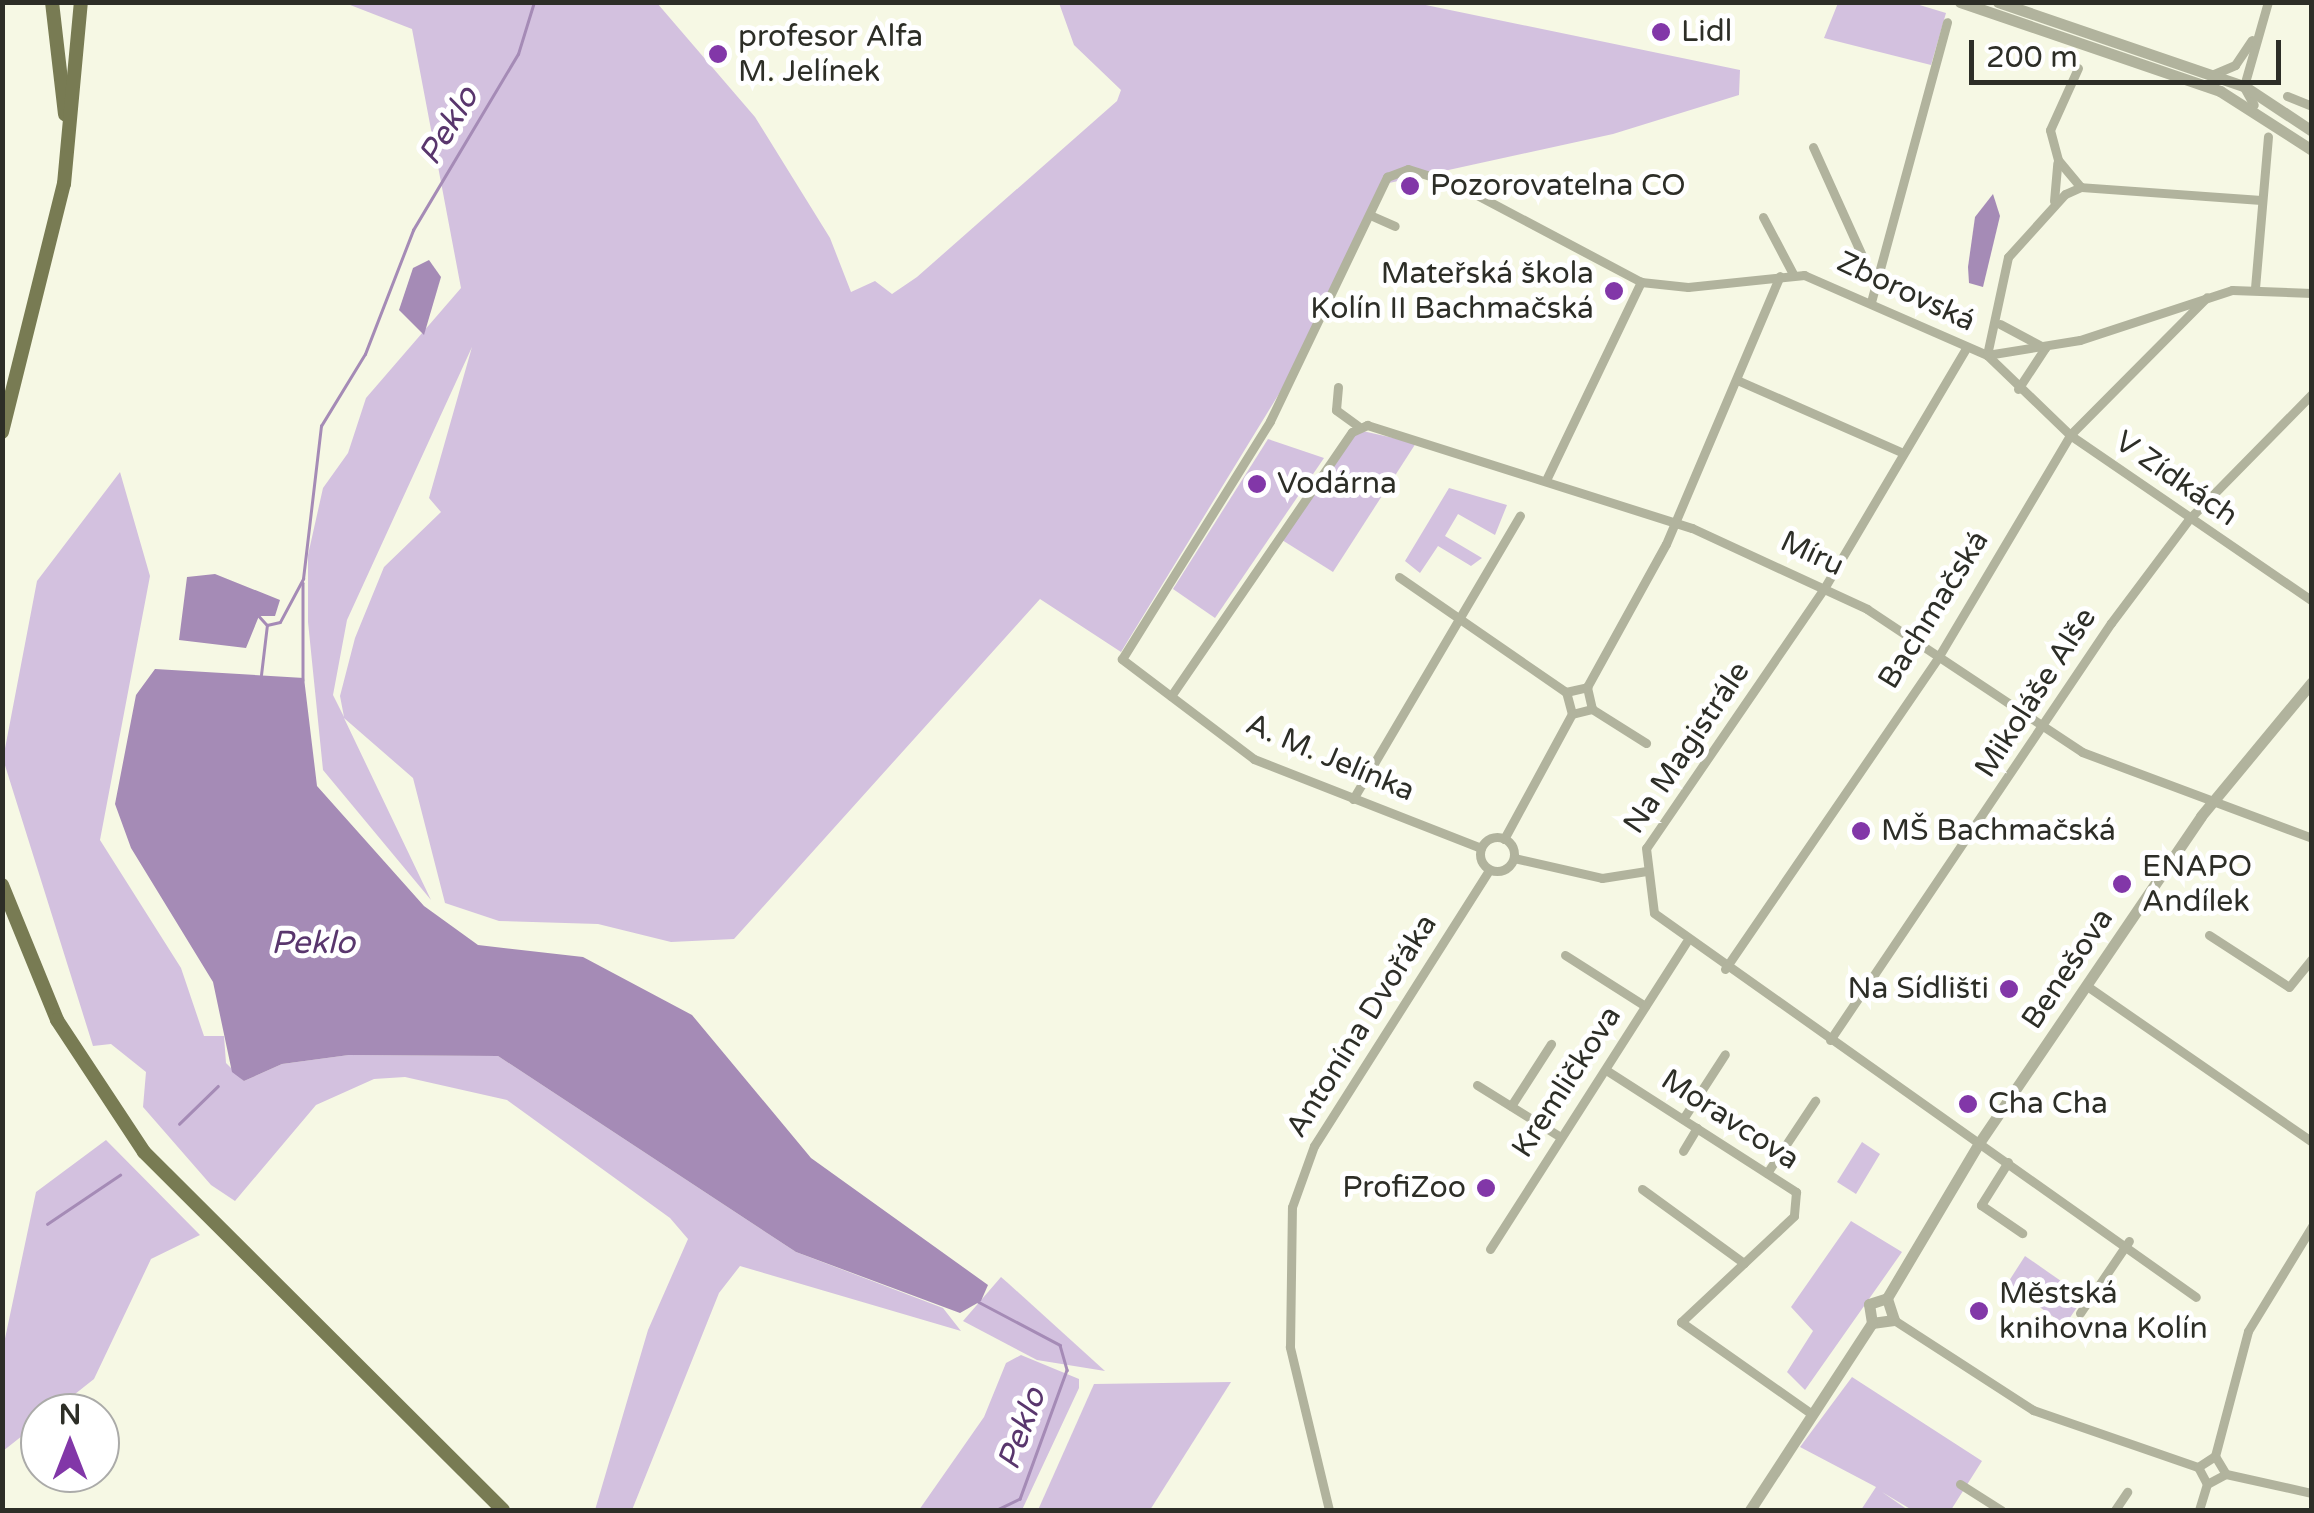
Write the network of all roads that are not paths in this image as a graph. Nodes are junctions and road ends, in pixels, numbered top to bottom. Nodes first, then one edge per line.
1 (52, 2) edge
2 (81, 2) edge
3 (1960, 2) edge
4 (1998, 2) edge
5 (2268, 2) edge
6 (1947, 22) dead end
7 (2261, 24) junction
8 (2078, 68) dead end
9 (2210, 74) junction
10 (2244, 86) junction
11 (2220, 91) junction
12 (2288, 96) dead end
13 (2254, 105) junction
14 (2312, 106) edge
15 (2312, 131) edge
16 (2268, 137) dead end
17 (1812, 147) dead end
18 (2312, 150) edge
19 (2058, 160) junction
20 (64, 184) junction
21 (2081, 188) junction
22 (2262, 200) junction
23 (2054, 201) junction
24 (1370, 215) junction
25 (1762, 217) dead end
26 (1395, 226) dead end
27 (1793, 274) junction
28 (1780, 276) junction
29 (1641, 282) junction
30 (2255, 288) junction
31 (1876, 289) junction
32 (2312, 293) edge
33 (2207, 296) junction
34 (1870, 302) junction
35 (2000, 324) junction
36 (2045, 348) junction
37 (1964, 350) junction
38 (1987, 355) junction
39 (1737, 380) junction
40 (1338, 387) dead end
41 (2018, 389) junction
42 (2312, 394) edge
43 (1358, 426) junction
44 (2, 432) edge
45 (2070, 435) junction
46 (1903, 453) junction
47 (1546, 480) junction
48 (1520, 515) dead end
49 (2188, 519) junction
50 (1676, 521) junction
51 (1399, 577) dead end
52 (1826, 587) junction
53 (2312, 601) edge
54 (1460, 618) junction
55 (1939, 656) junction
56 (1122, 658) joint
57 (2312, 682) edge
58 (1586, 688) junction
59 (1566, 692) junction
60 (1171, 696) junction
61 (1592, 708) junction
62 (1572, 714) junction
63 (2044, 730) junction
64 (1646, 743) dead end
65 (1353, 799) junction
66 (2212, 802) junction
67 (1504, 838) junction
68 (2312, 838) edge
69 (1481, 848) junction
70 (1514, 858) junction
71 (1490, 870) junction
72 (1646, 871) junction
73 (2, 885) edge
74 (2209, 935) dead end
75 (1686, 942) junction
76 (1565, 955) dead end
77 (2312, 959) edge
78 (1725, 969) junction
79 (2087, 986) junction
80 (1646, 1006) junction
81 (1830, 1040) junction
82 (1551, 1044) dead end
83 (1726, 1054) dead end
84 (1606, 1070) junction
85 (1477, 1086) dead end
86 (1816, 1101) dead end
87 (1510, 1106) junction
88 (1683, 1119) junction
89 (1698, 1128) junction
90 (1559, 1136) junction
91 (1979, 1142) junction
92 (2312, 1142) edge
93 (1683, 1151) dead end
94 (2008, 1162) junction
95 (1767, 1172) junction
96 (1642, 1189) dead end
97 (2312, 1226) edge
98 (2022, 1233) dead end
99 (2128, 1240) junction
100 (1490, 1250) dead end
101 (1744, 1263) junction
102 (2196, 1297) dead end
103 (1887, 1298) junction
104 (2080, 1313) dead end
105 (1894, 1320) junction
106 (1872, 1323) junction
107 (1809, 1412) junction
108 (2216, 1456) junction
109 (2198, 1467) junction
110 (2226, 1474) junction
111 (1960, 1484) dead end
112 (2206, 1484) junction
113 (2127, 1492) dead end
114 (2312, 1494) edge
115 (503, 1510) edge
116 (1328, 1510) edge
117 (1750, 1510) edge
118 (2001, 1510) edge
119 (2115, 1510) edge
120 (2203, 1510) edge

1 - 20 main road
2 - 20 main road
3 - 11 street
4 - 9 street
5 - 7 street
6 - 31 street
7 - 9 street
7 - 10 street
8 - 19 street
9 - 10 street
10 - 11 street
10 - 13 street
10 - 15 street
11 - 13 street
12 - 14 street
13 - 18 street
16 - 22 street
17 - 31 street
19 - 21 street
19 - 23 street
20 - 44 main road
21 - 22 street
21 - 23 street
22 - 30 street
23 - 35 street
24 - 26 street
24 - 29 street, Zborovská
24 - 56 street, Zborovská
25 - 27 street
27 - 28 street, Zborovská
27 - 34 street, Zborovská
28 - 29 street, Zborovská
28 - 39 street
29 - 47 street
30 - 32 street, Zborovská
30 - 33 street, Zborovská
31 - 34 street
33 - 36 street, Zborovská
33 - 45 street, Bachmačská
34 - 37 street, Zborovská
35 - 36 street
35 - 38 street
36 - 38 street, Zborovská
36 - 41 street
37 - 38 street, Zborovská
37 - 46 street, Na Magistrále
38 - 41 street, V Zídkách
39 - 46 street
39 - 50 street
40 - 43 street
41 - 45 street, V Zídkách
42 - 49 street, Mikoláše Alše
43 - 47 street, Míru
43 - 60 street
45 - 49 street, V Zídkách
45 - 55 street, Bachmačská
46 - 52 street, Na Magistrále
47 - 50 street, Míru
48 - 54 street
49 - 53 street, V Zídkách
49 - 63 street, Mikoláše Alše
50 - 52 street, Míru
50 - 58 street
51 - 54 street
52 - 55 street, Míru
52 - 72 street, Na Magistrále
54 - 59 street
54 - 65 street
55 - 63 street, Míru
55 - 78 street, Bachmačská
56 - 60 street, A. M. Jelínka
57 - 66 street, Benešova
58 - 59 street
58 - 61 street
59 - 62 street
60 - 65 street, A. M. Jelínka
61 - 62 street
61 - 64 street
62 - 67 street
63 - 66 street, Míru
63 - 81 street, Mikoláše Alše
65 - 69 street, A. M. Jelínka
66 - 68 street, Míru
66 - 79 street, Benešova
67 - 69 street
67 - 70 street
69 - 71 street
70 - 71 street
70 - 72 street
71 - 116 street, Antonína Dvořáka
72 - 75 street, Na Magistrále
73 - 115 main road
74 - 77 street
75 - 78 street, Na Magistrále
75 - 80 street, Kremličkova
76 - 80 street
78 - 81 street, Na Magistrále
79 - 91 street, Benešova
79 - 92 street
80 - 84 street, Kremličkova
81 - 91 street, Na Magistrále
82 - 87 street
83 - 88 street
84 - 88 street, Moravcova
84 - 90 street, Kremličkova
85 - 87 street
86 - 95 street
87 - 90 street
88 - 89 street, Moravcova
89 - 93 street
89 - 95 street, Moravcova
90 - 100 street, Kremličkova
91 - 94 street, Na Magistrále
91 - 103 street, Benešova
94 - 98 street
94 - 99 street, Na Magistrále
95 - 101 street, Moravcova
96 - 101 street
97 - 108 street
99 - 102 street, Na Magistrále
99 - 104 street
101 - 107 street, Moravcova
103 - 105 street
103 - 106 street, Benešova
105 - 106 street
105 - 109 street
106 - 107 street, Benešova
107 - 117 street, Benešova
108 - 109 street
108 - 110 street
109 - 112 street
110 - 112 street
110 - 114 street
111 - 118 street
112 - 120 street
113 - 119 street

